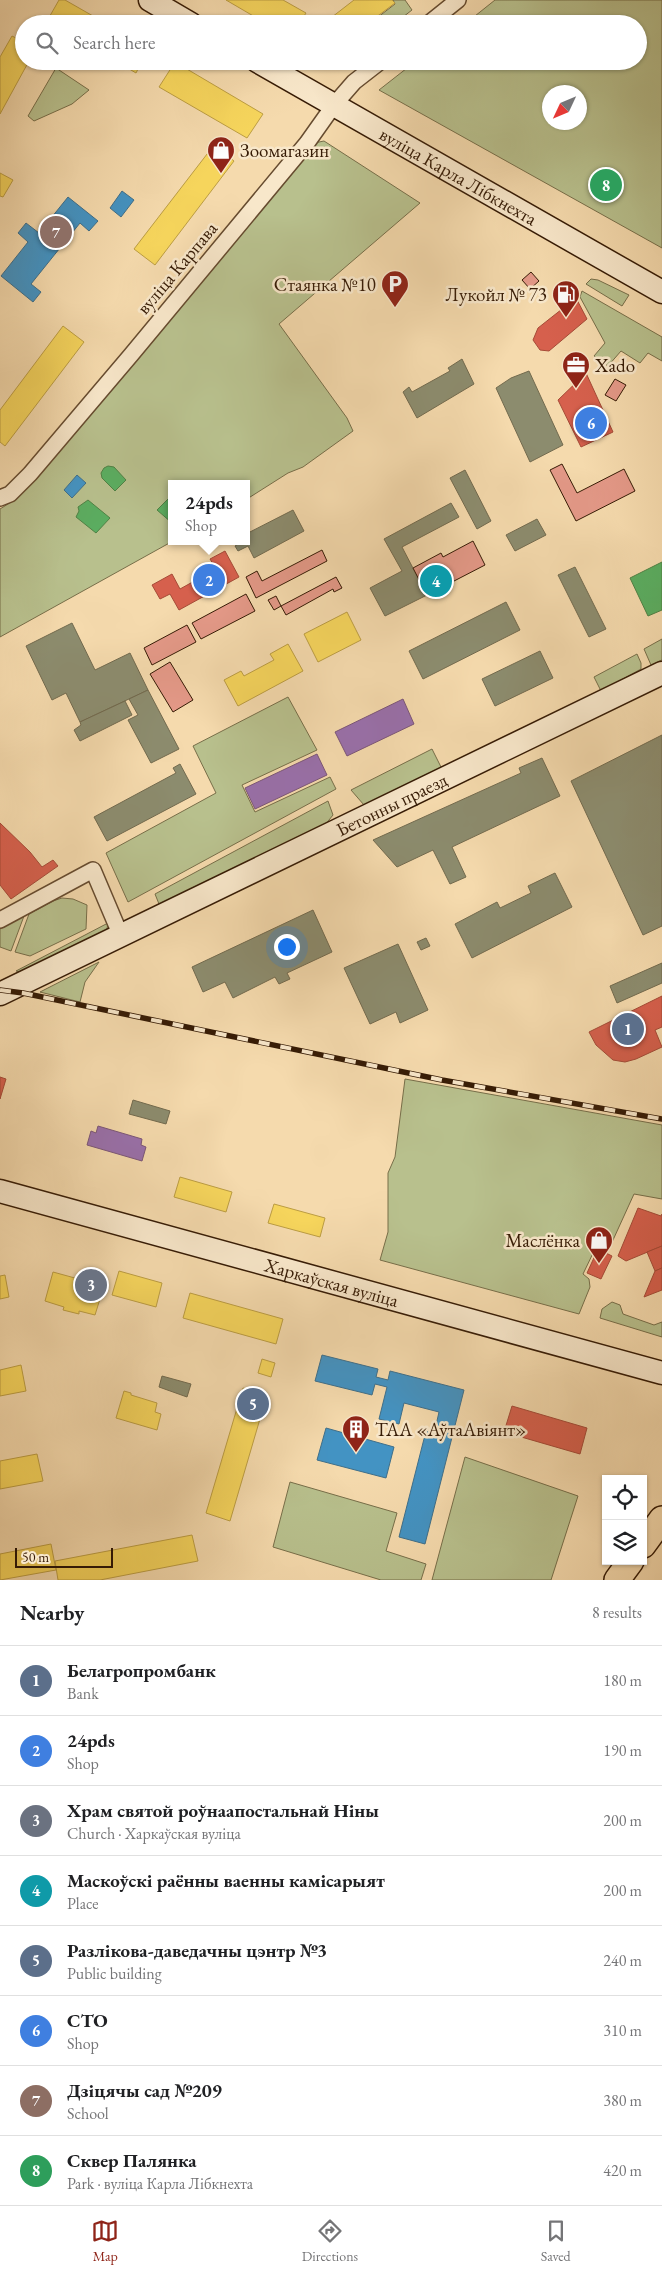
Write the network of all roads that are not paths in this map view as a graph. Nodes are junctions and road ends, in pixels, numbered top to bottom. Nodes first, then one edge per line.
1 (150, 0) edge
2 (458, 0) edge
3 (176, 15) edge
4 (439, 15) edge
5 (273, 70) edge
6 (369, 70) edge
7 (334, 105) junction
8 (662, 292) edge
9 (0, 498) edge
10 (662, 673) edge
11 (0, 920) edge
12 (121, 936) junction
13 (0, 994) edge
14 (0, 1191) edge
15 (662, 1373) edge
16 (662, 1519) edge
17 (647, 1540) edge
18 (628, 1565) edge
19 (617, 1580) edge

1 - 3 main road
2 - 4 street
5 - 7 main road, вуліца Карла Лібкнехта
6 - 7 street, вуліца Карпава
7 - 8 main road, вуліца Карла Лібкнехта
7 - 9 street, вуліца Карпава
10 - 12 main road, Бетонны праезд
11 - 12 street
12 - 13 main road, Бетонны праезд
14 - 15 main road, Харкаўская вуліца
16 - 17 main road
18 - 19 main road

